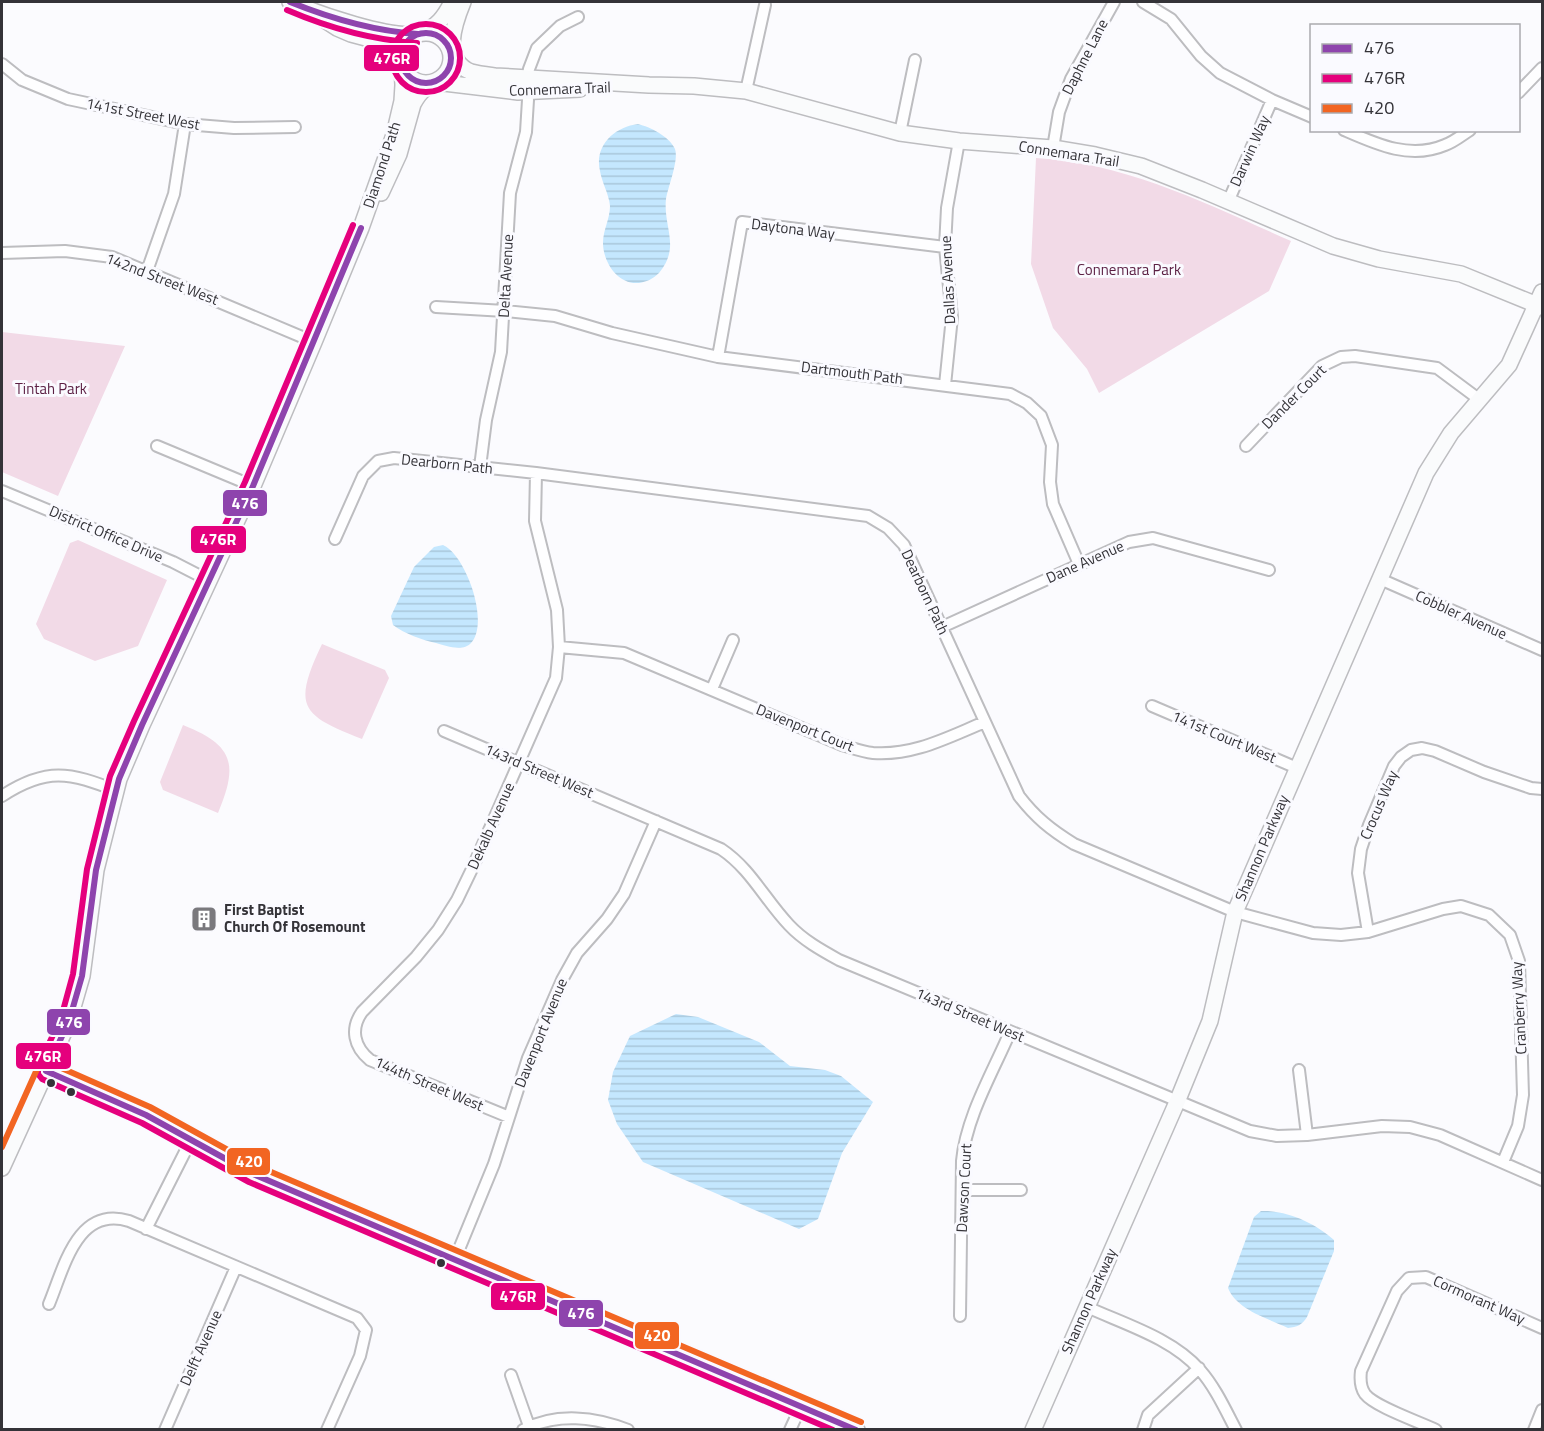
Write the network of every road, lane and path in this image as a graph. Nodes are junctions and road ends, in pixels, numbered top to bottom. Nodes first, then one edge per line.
1 (290, 2) edge
2 (452, 2) edge
3 (463, 2) edge
4 (1114, 2) edge
5 (1143, 2) edge
6 (765, 4) dead end
7 (309, 10) junction
8 (578, 17) dead end
9 (418, 34) junction
10 (452, 51) junction
11 (915, 60) dead end
12 (2, 64) edge
13 (402, 66) junction
14 (1542, 68) edge
15 (434, 83) junction
16 (527, 84) junction
17 (746, 91) junction
18 (1520, 91) edge
19 (1272, 100) junction
20 (1310, 117) edge
21 (185, 124) junction
22 (295, 127) dead end
23 (1349, 132) edge
24 (1467, 132) edge
25 (900, 133) junction
26 (959, 141) junction
27 (1053, 148) junction
28 (1228, 202) junction
29 (361, 228) junction
30 (945, 247) junction
31 (2, 253) edge
32 (147, 271) junction
33 (1540, 301) edge
34 (436, 307) dead end
35 (505, 311) junction
36 (314, 342) junction
37 (718, 357) junction
38 (945, 385) junction
39 (1480, 400) junction
40 (157, 446) dead end
41 (1246, 446) dead end
42 (480, 467) junction
43 (536, 473) junction
44 (253, 486) junction
45 (2, 491) edge
46 (335, 539) dead end
47 (1079, 564) junction
48 (1269, 570) dead end
49 (1380, 579) junction
50 (210, 581) junction
51 (942, 627) junction
52 (733, 640) dead end
53 (559, 646) junction
54 (1542, 650) edge
55 (712, 689) junction
56 (1152, 706) dead end
57 (985, 722) junction
58 (444, 731) dead end
59 (519, 762) junction
60 (1297, 768) junction
61 (1542, 789) edge
62 (117, 791) junction
63 (2, 796) edge
64 (656, 821) junction
65 (1235, 912) junction
66 (1368, 932) junction
67 (1010, 1032) junction
68 (356, 1043) joint
69 (1299, 1070) dead end
70 (46, 1071) junction
71 (1177, 1102) junction
72 (509, 1117) junction
73 (1307, 1135) junction
74 (191, 1140) junction
75 (1503, 1162) junction
76 (2, 1168) edge
77 (1542, 1180) edge
78 (962, 1190) junction
79 (1021, 1190) dead end
80 (146, 1229) junction
81 (455, 1259) junction
82 (236, 1267) junction
83 (49, 1304) dead end
84 (1087, 1307) junction
85 (960, 1316) dead end
86 (1542, 1328) edge
87 (1199, 1368) junction
88 (511, 1375) dead end
89 (801, 1406) junction
90 (1542, 1410) edge
91 (526, 1428) edge
92 (165, 1430) edge
93 (327, 1430) edge
94 (628, 1430) edge
95 (790, 1430) edge
96 (857, 1430) edge
97 (1033, 1430) edge
98 (1143, 1430) edge
99 (1236, 1430) edge
100 (1436, 1430) edge
101 (1534, 1430) edge

1 - 7 street
2 - 9 street, Diamond Path
3 - 10 street, Diamond Path
4 - 27 street, Daphne Lane
5 - 19 street
6 - 17 street
7 - 9 street
7 - 13 street
8 - 16 street, Delta Avenue
9 - 10 street
9 - 13 street, Diamond Path
10 - 15 street, Diamond Path
10 - 16 street, Connemara Trail
11 - 25 street
12 - 21 street, 141st Street West
13 - 15 street
13 - 29 street, Diamond Path
14 - 18 street
15 - 16 street, Connemara Trail
15 - 29 street, Diamond Path
16 - 17 street, Connemara Trail
16 - 35 street, Delta Avenue
17 - 25 street, Connemara Trail
19 - 20 street
19 - 28 street, Darwin Way
21 - 22 street, 141st Street West
21 - 32 street
23 - 24 street
25 - 26 street, Connemara Trail
26 - 27 street, Connemara Trail
26 - 30 street, Dallas Avenue
27 - 28 street, Connemara Trail
28 - 33 street, Connemara Trail
29 - 36 street, Diamond Path
30 - 37 street, Daytona Way
30 - 38 street, Dallas Avenue
31 - 32 street, 142nd Street West
32 - 36 street, 142nd Street West
33 - 39 street, Shannon Parkway
34 - 35 street, Dartmouth Path
35 - 37 street, Dartmouth Path
35 - 42 street, Delta Avenue
36 - 44 street, Diamond Path
37 - 38 street, Dartmouth Path
38 - 47 street, Dartmouth Path
39 - 41 street, Dander Court
39 - 49 street, Shannon Parkway
40 - 44 street
42 - 43 street, Dearborn Path
42 - 46 street, Dearborn Path
43 - 51 street, Dearborn Path
43 - 53 street, Dekalb Avenue
44 - 50 street, Diamond Path
45 - 50 street, District Office Drive
47 - 48 street, Dane Avenue
47 - 51 street, Dane Avenue
49 - 54 street, Cobbler Avenue
49 - 60 street, Shannon Parkway
50 - 62 street, Diamond Path
51 - 57 street, Dearborn Path
52 - 55 street
53 - 55 street, Davenport Court
53 - 59 street, Dekalb Avenue
55 - 57 street, Davenport Court
56 - 60 street, 141st Court West
57 - 65 street, Dearborn Path
58 - 59 street, 143rd Street West
59 - 64 street, 143rd Street West
59 - 68 street, Dekalb Avenue
60 - 65 street, Shannon Parkway
61 - 66 street, Crocus Way
62 - 63 street
62 - 70 street, Diamond Path
64 - 67 street, 143rd Street West
64 - 72 street, Davenport Avenue
65 - 66 street, Dearborn Path
65 - 71 street, Shannon Parkway
66 - 75 street, Cranberry Way
67 - 71 street, 143rd Street West
67 - 78 street, Dawson Court
68 - 72 street, 144th Street West
69 - 73 street
70 - 74 street
70 - 76 street, Diamond Path
71 - 73 street, 143rd Street West
71 - 84 street, Shannon Parkway
72 - 81 street, Davenport Avenue
73 - 75 street, 143rd Street West
74 - 80 street
74 - 81 street
75 - 77 street, 143rd Street West
78 - 79 street
78 - 85 street, Dawson Court
80 - 82 street
80 - 83 street
81 - 89 street
82 - 92 street, Delft Avenue
82 - 93 street
84 - 87 street
84 - 97 street, Shannon Parkway
86 - 100 street, Cormorant Way
87 - 98 street
87 - 99 street
88 - 91 street
89 - 95 street
89 - 96 street
90 - 101 street
91 - 94 street

